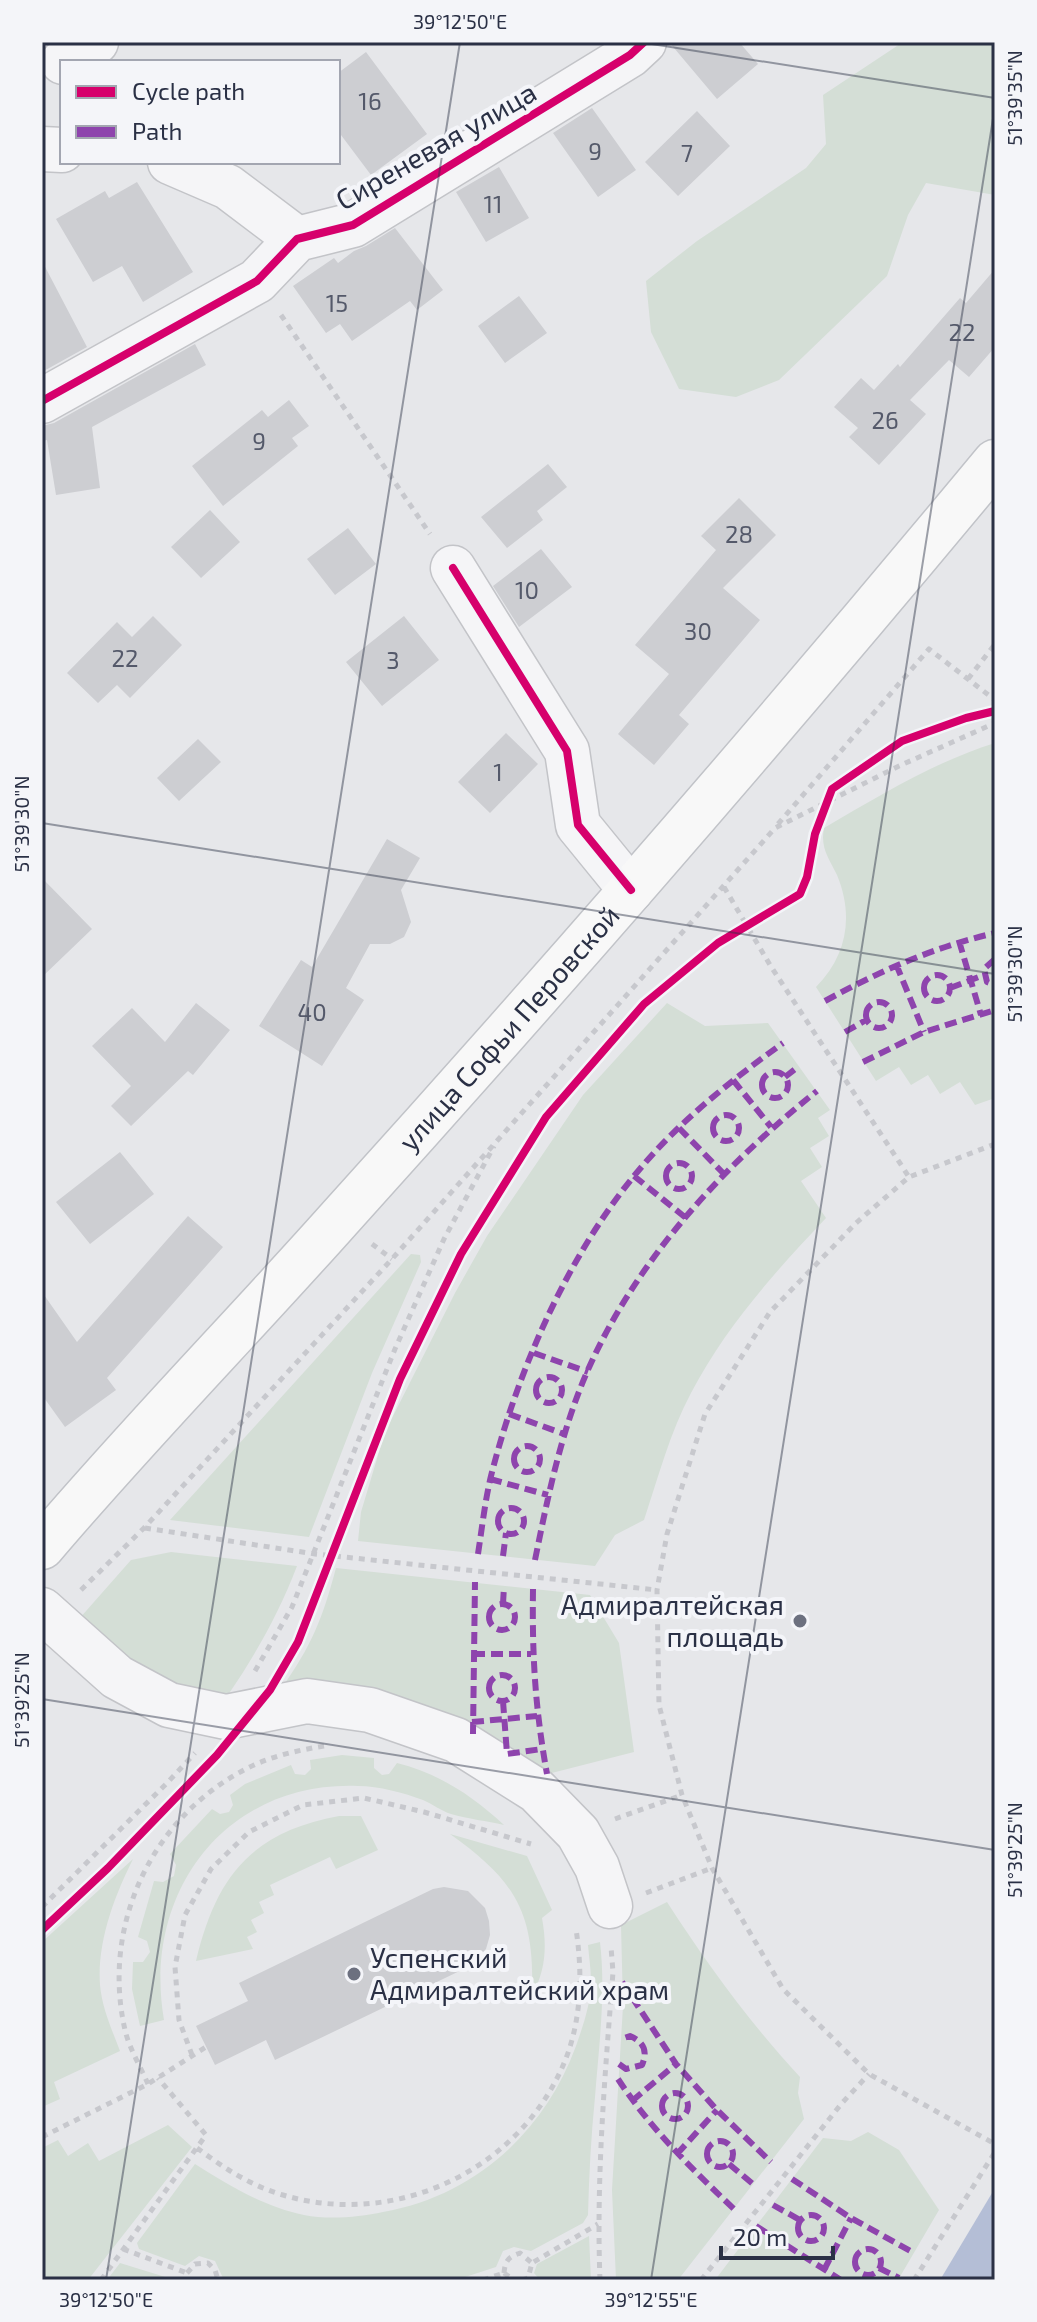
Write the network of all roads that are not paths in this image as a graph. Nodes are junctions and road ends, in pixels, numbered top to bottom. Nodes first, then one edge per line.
1 (96, 42) edge
2 (644, 42) edge
3 (65, 60) edge
4 (60, 63) edge
5 (42, 74) edge
6 (175, 164) edge
7 (297, 239) junction
8 (42, 401) edge
9 (995, 462) edge
10 (453, 568) road end
11 (631, 890) junction
12 (45, 1533) edge
13 (47, 1614) edge
14 (592, 1914) road end

1 - 3 street
2 - 7 street, Сиреневая улица
4 - 5 street
6 - 7 street
7 - 8 street
9 - 11 main road, улица Софьи Перовской
10 - 11 street
11 - 12 main road, улица Софьи Перовской
13 - 14 street

